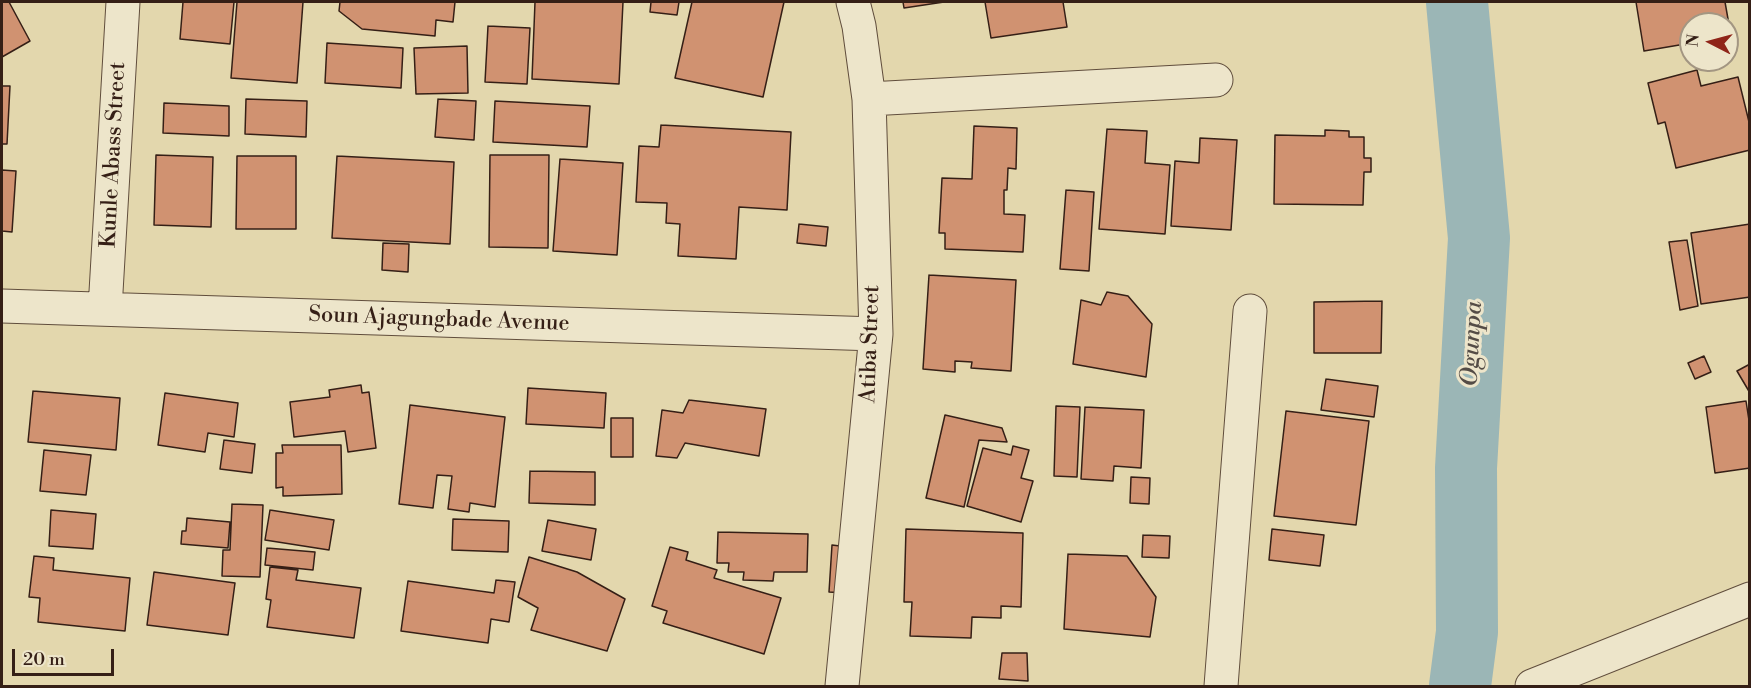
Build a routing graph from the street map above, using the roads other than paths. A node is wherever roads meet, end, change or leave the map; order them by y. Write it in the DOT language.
graph roads {
  1 [pos="123,2"];
  2 [pos="853,2"];
  3 [pos="1216,80"];
  4 [pos="869,99"];
  5 [pos="2,306"];
  6 [pos="105,309"];
  7 [pos="1250,311"];
  8 [pos="876,334"];
  9 [pos="1749,599"];
  10 [pos="842,687"];
  11 [pos="1221,687"];
  12 [pos="1532,687"];
  1 -- 6 [label="street, Kunle Abass Street"];
  2 -- 4 [label="street, Atiba Street"];
  3 -- 4 [label="street"];
  4 -- 8 [label="street, Atiba Street"];
  5 -- 6 [label="street, Soun Ajagungbade Avenue"];
  6 -- 8 [label="street, Soun Ajagungbade Avenue"];
  7 -- 11 [label="street"];
  8 -- 10 [label="street, Atiba Street"];
  9 -- 12 [label="street"];
}
